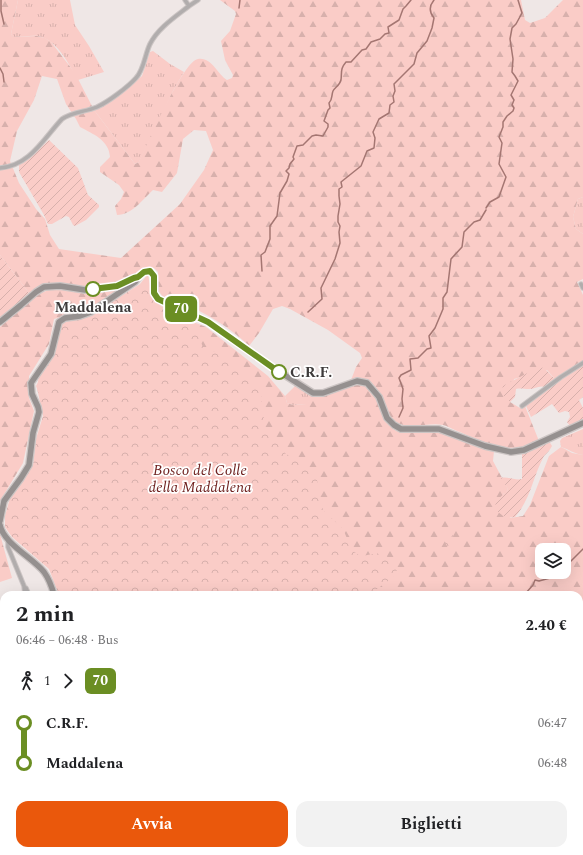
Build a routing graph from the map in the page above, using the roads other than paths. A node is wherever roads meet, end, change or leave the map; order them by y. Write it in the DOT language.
graph roads {
  1 [pos="185,0"];
  2 [pos="198,0"];
  3 [pos="189,6"];
  4 [pos="0,168"];
  5 [pos="138,277"];
  6 [pos="0,322"];
  7 [pos="583,363"];
  8 [pos="522,406"];
  9 [pos="583,423"];
  10 [pos="0,521"];
  11 [pos="0,525"];
  12 [pos="8,540"];
  13 [pos="24,586"];
  14 [pos="25,591"];
  15 [pos="27,591"];
  16 [pos="52,591"];
  1 -- 3 [label="street"];
  2 -- 3 [label="street"];
  3 -- 4 [label="street"];
  5 -- 6 [label="street"];
  5 -- 9 [label="street"];
  5 -- 10 [label="street"];
  7 -- 8 [label="street"];
  11 -- 12 [label="street"];
  12 -- 13 [label="street"];
  12 -- 16 [label="street"];
  13 -- 14 [label="street"];
  13 -- 15 [label="street"];
}
